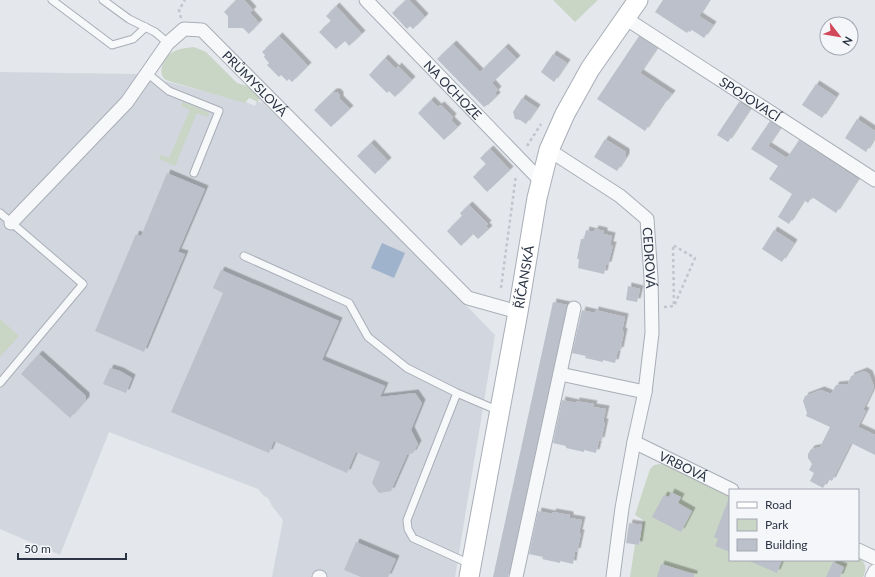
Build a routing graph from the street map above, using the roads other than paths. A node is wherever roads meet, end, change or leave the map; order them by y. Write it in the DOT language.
graph roads {
  1 [pos="52,0"];
  2 [pos="103,0"];
  3 [pos="366,0"];
  4 [pos="638,0"];
  5 [pos="625,18"];
  6 [pos="146,27"];
  7 [pos="168,43"];
  8 [pos="147,73"];
  9 [pos="549,150"];
  10 [pos="194,173"];
  11 [pos="540,180"];
  12 [pos="875,180"];
  13 [pos="0,212"];
  14 [pos="11,223"];
  15 [pos="244,256"];
  16 [pos="574,308"];
  17 [pos="518,312"];
  18 [pos="560,374"];
  19 [pos="0,383"];
  20 [pos="645,392"];
  21 [pos="457,393"];
  22 [pos="499,411"];
  23 [pos="634,442"];
  24 [pos="730,489"];
  25 [pos="859,550"];
  26 [pos="875,558"];
  27 [pos="470,571"];
  28 [pos="875,571"];
  29 [pos="516,577"];
  30 [pos="613,577"];
  31 [pos="872,577"];
  1 -- 6 [label="lane"];
  2 -- 6 [label="lane"];
  3 -- 11 [label="street, NA OCHOZE"];
  4 -- 5 [label="main road, ŘÍČANSKÁ"];
  5 -- 9 [label="main road, ŘÍČANSKÁ"];
  5 -- 12 [label="street, SPOJOVACÍ"];
  6 -- 7 [label="lane"];
  7 -- 8 [label="street"];
  7 -- 17 [label="street, PRŮMYSLOVÁ"];
  8 -- 10 [label="lane"];
  8 -- 14 [label="street"];
  9 -- 11 [label="main road, ŘÍČANSKÁ"];
  9 -- 20 [label="street, CEDROVÁ"];
  11 -- 17 [label="main road, ŘÍČANSKÁ"];
  13 -- 14 [label="lane"];
  14 -- 19 [label="lane"];
  15 -- 21 [label="lane"];
  16 -- 18 [label="street"];
  17 -- 22 [label="main road, ŘÍČANSKÁ"];
  18 -- 20 [label="street"];
  18 -- 29 [label="street"];
  20 -- 23 [label="street, CEDROVÁ"];
  21 -- 22 [label="lane"];
  21 -- 27 [label="lane"];
  22 -- 27 [label="main road, ŘÍČANSKÁ"];
  23 -- 24 [label="street, VRBOVÁ"];
  23 -- 30 [label="street, CEDROVÁ"];
  25 -- 26 [label="street"];
  28 -- 31 [label="street"];
}
